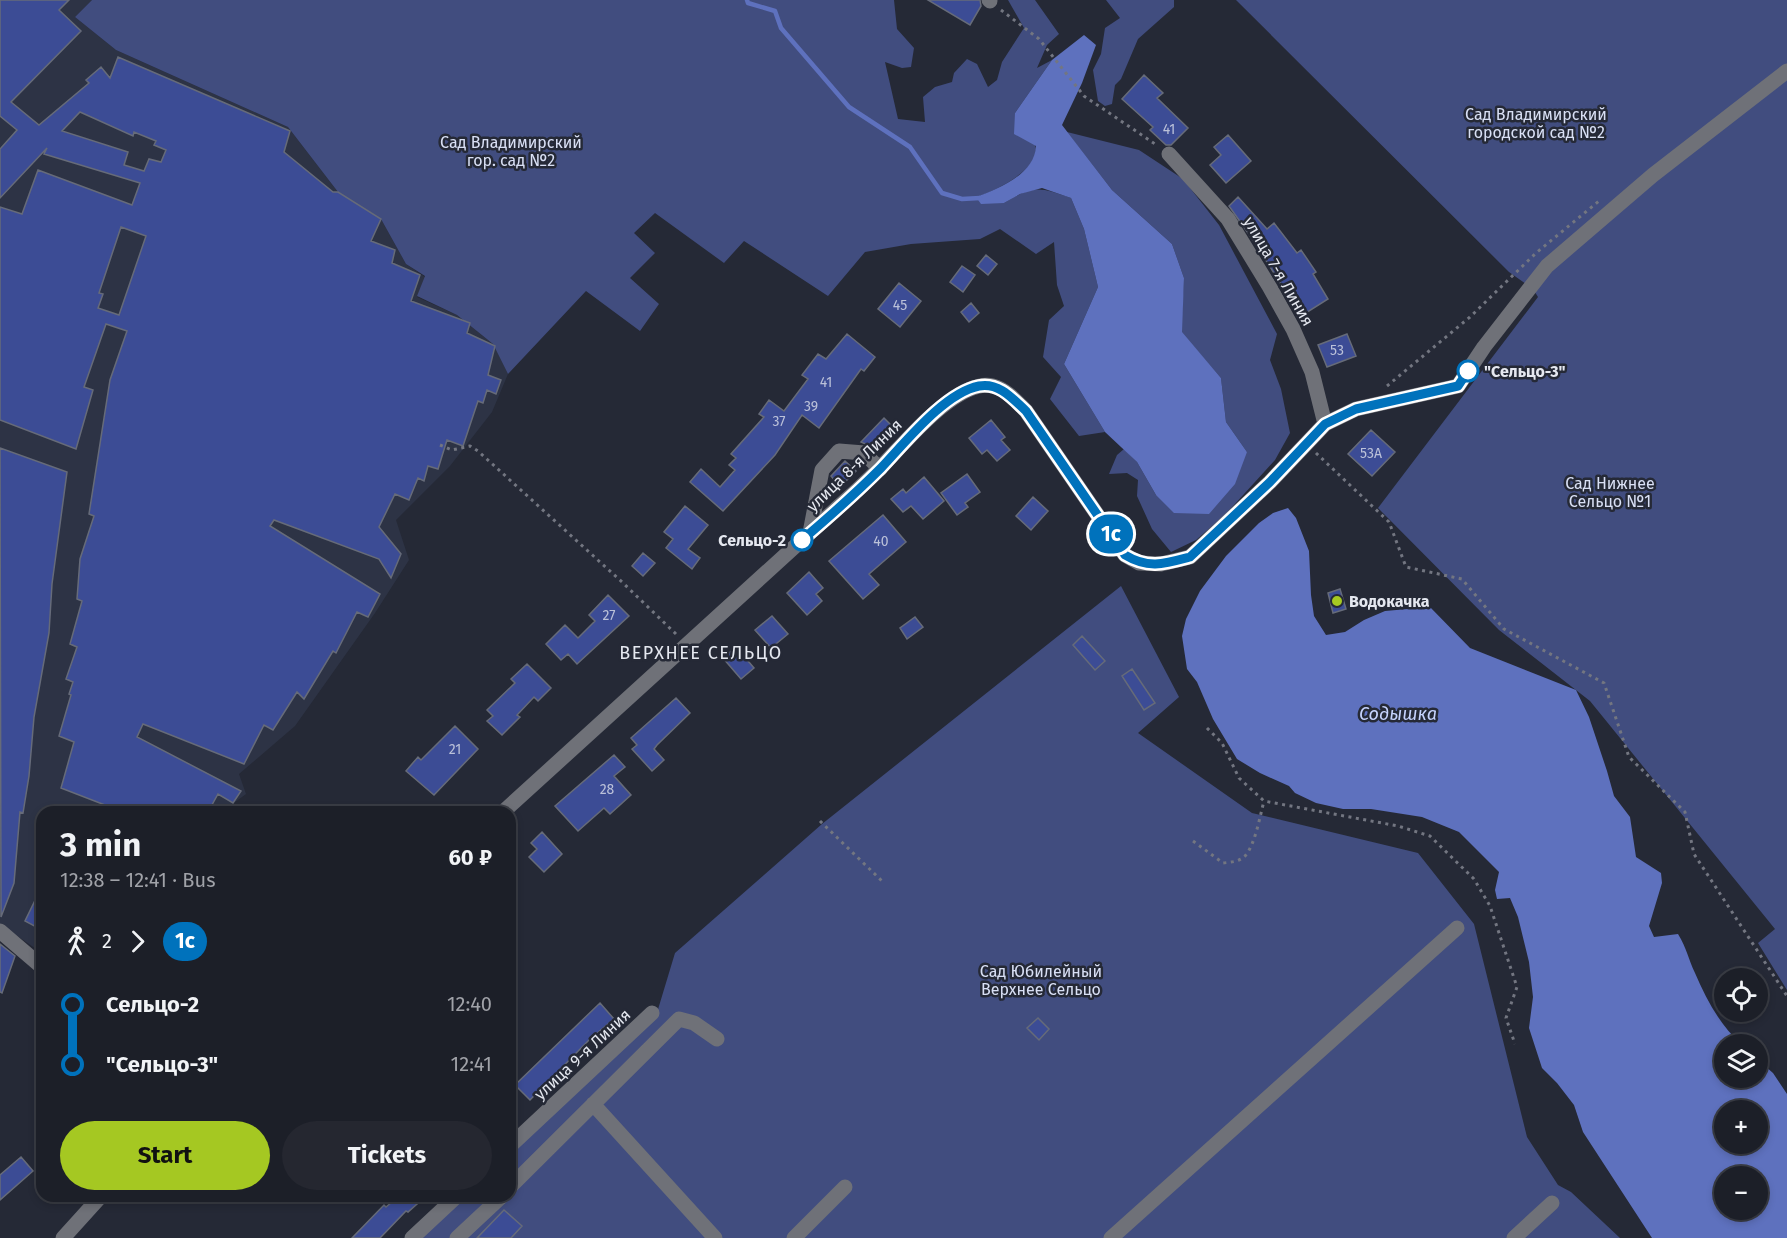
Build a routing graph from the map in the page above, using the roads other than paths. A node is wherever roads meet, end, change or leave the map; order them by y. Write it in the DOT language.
graph roads {
  1 [pos="1787,71"];
  2 [pos="1169,154"];
  3 [pos="1325,424"];
  4 [pos="880,469"];
  5 [pos="810,533"];
  6 [pos="510,806"];
  7 [pos="1458,928"];
  8 [pos="0,930"];
  9 [pos="36,962"];
  10 [pos="652,1013"];
  11 [pos="717,1039"];
  12 [pos="593,1104"];
  13 [pos="516,1140"];
  14 [pos="516,1181"];
  15 [pos="844,1187"];
  16 [pos="96,1202"];
  17 [pos="451,1202"];
  18 [pos="496,1202"];
  19 [pos="1552,1203"];
  20 [pos="63,1238"];
  21 [pos="412,1238"];
  22 [pos="457,1238"];
  23 [pos="715,1238"];
  24 [pos="794,1238"];
  25 [pos="1111,1238"];
  26 [pos="1514,1238"];
  1 -- 3 [label="street"];
  2 -- 3 [label="street, улица 7-я Линия"];
  3 -- 4 [label="street, улица 8-я Линия"];
  4 -- 5 [label="street, улица 8-я Линия"];
  4 -- 5 [label="street"];
  5 -- 6 [label="street, улица 8-я Линия"];
  7 -- 25 [label="street"];
  8 -- 9 [label="street"];
  10 -- 13 [label="street, улица 9-я Линия"];
  11 -- 12 [label="street"];
  12 -- 14 [label="street"];
  12 -- 23 [label="street"];
  15 -- 24 [label="street"];
  16 -- 20 [label="street"];
  17 -- 21 [label="street"];
  18 -- 22 [label="street"];
  19 -- 26 [label="street"];
}
